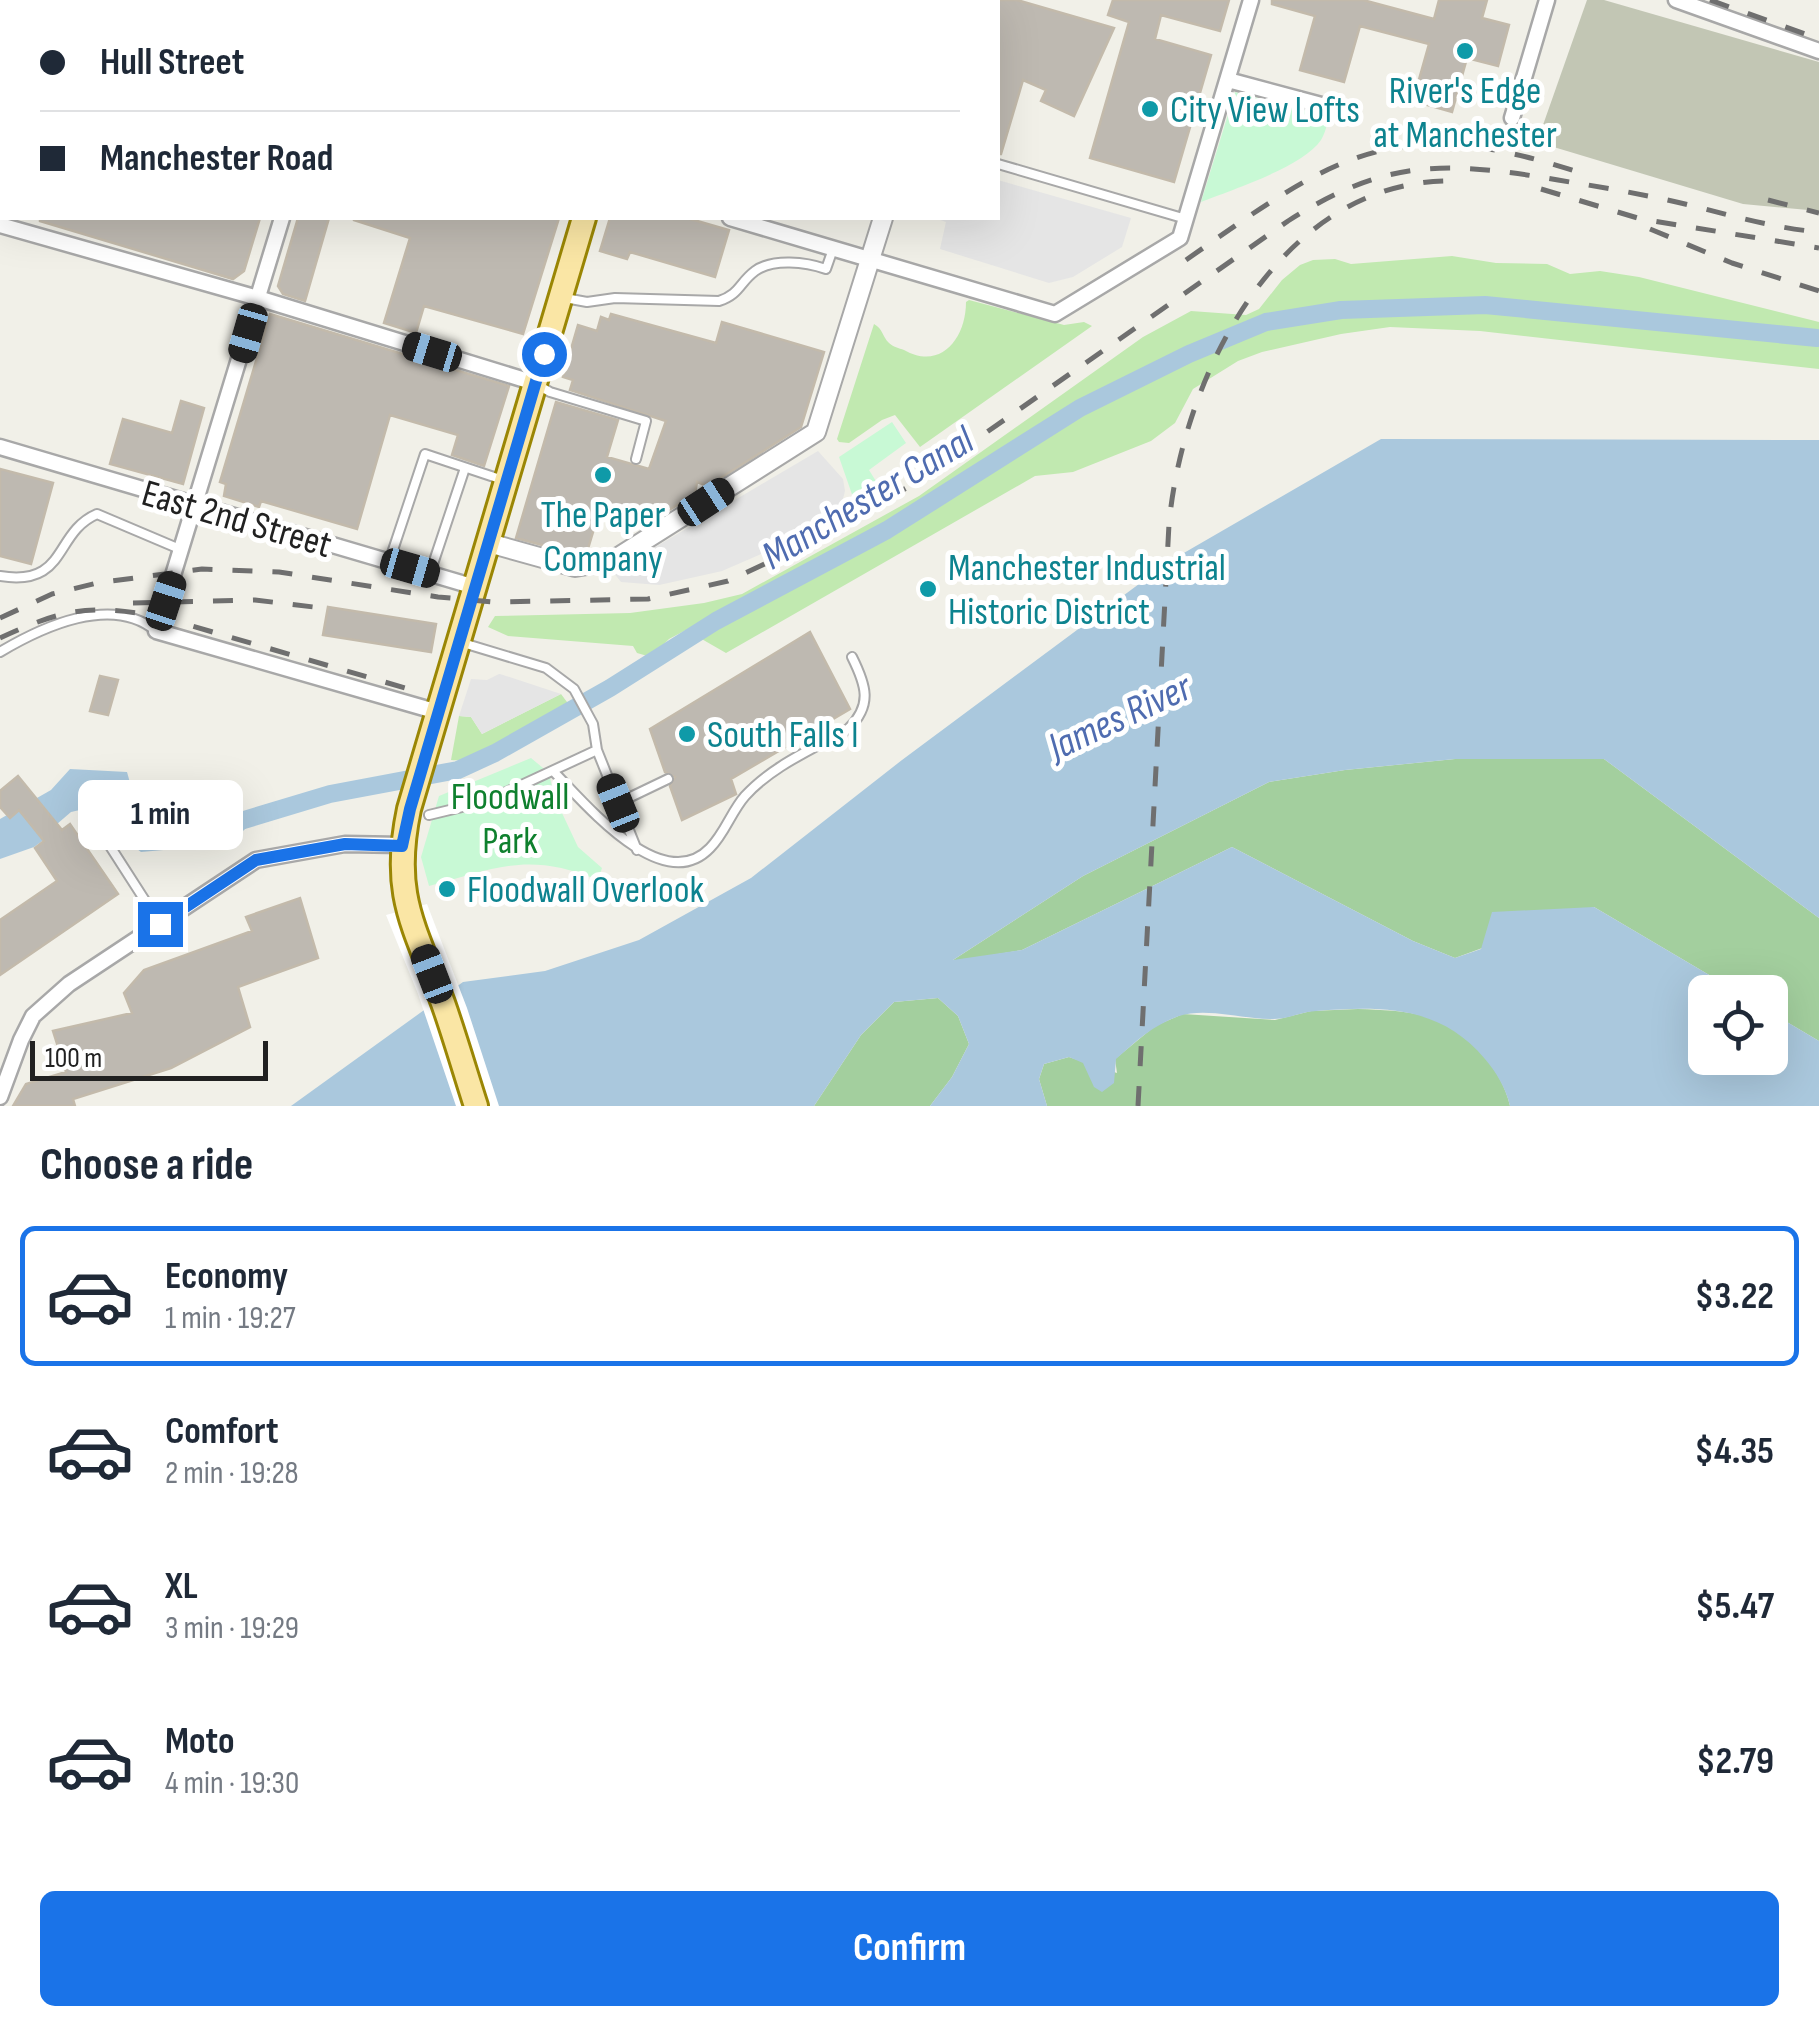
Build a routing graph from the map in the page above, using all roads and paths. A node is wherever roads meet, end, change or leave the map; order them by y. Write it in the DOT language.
graph roads {
  1 [pos="1252,0"];
  2 [pos="1546,0"];
  3 [pos="1676,0"];
  4 [pos="1819,51"];
  5 [pos="1228,80"];
  6 [pos="1340,110"];
  7 [pos="1512,118"];
  8 [pos="1000,165"];
  9 [pos="1186,219"];
  10 [pos="281,220"];
  11 [pos="583,220"];
  12 [pos="737,220"];
  13 [pos="883,220"];
  14 [pos="0,224"];
  15 [pos="832,248"];
  16 [pos="871,260"];
  17 [pos="561,297"];
  18 [pos="258,298"];
  19 [pos="536,384"];
  20 [pos="0,448"];
  21 [pos="636,459"];
  22 [pos="465,468"];
  23 [pos="507,481"];
  24 [pos="196,506"];
  25 [pos="489,543"];
  26 [pos="182,550"];
  27 [pos="389,562"];
  28 [pos="430,574"];
  29 [pos="0,576"];
  30 [pos="475,587"];
  31 [pos="156,631"];
  32 [pos="459,641"];
  33 [pos="0,652"];
  34 [pos="852,657"];
  35 [pos="438,712"];
  36 [pos="598,750"];
  37 [pos="553,771"];
  38 [pos="668,779"];
  39 [pos="618,803"];
  40 [pos="419,812"];
  41 [pos="99,828"];
  42 [pos="402,846"];
  43 [pos="637,850"];
  44 [pos="160,924"];
  45 [pos="0,1097"];
  46 [pos="476,1106"];
  1 -- 5 [label="street"];
  2 -- 7 [label="street"];
  3 -- 4 [label="street"];
  5 -- 6 [label="street"];
  5 -- 9 [label="street"];
  8 -- 9 [label="lane"];
  9 -- 16 [label="street"];
  10 -- 18 [label="street"];
  11 -- 17 [label="main road"];
  12 -- 15 [label="street"];
  13 -- 16 [label="street"];
  14 -- 18 [label="street"];
  15 -- 16 [label="street"];
  15 -- 17 [label="lane"];
  16 -- 25 [label="street"];
  17 -- 19 [label="main road"];
  18 -- 19 [label="street"];
  18 -- 24 [label="street"];
  19 -- 21 [label="lane"];
  19 -- 23 [label="main road"];
  20 -- 24 [label="street, East 2nd Street"];
  22 -- 23 [label="lane"];
  22 -- 27 [label="lane"];
  22 -- 28 [label="lane"];
  23 -- 25 [label="main road"];
  24 -- 26 [label="street"];
  24 -- 27 [label="street, East 2nd Street"];
  25 -- 30 [label="main road"];
  26 -- 29 [label="lane"];
  26 -- 31 [label="street"];
  27 -- 28 [label="street, East 2nd Street"];
  28 -- 30 [label="street, East 2nd Street"];
  30 -- 32 [label="main road"];
  31 -- 33 [label="lane"];
  31 -- 35 [label="street"];
  32 -- 35 [label="main road"];
  32 -- 36 [label="lane"];
  34 -- 43 [label="lane"];
  35 -- 40 [label="main road"];
  36 -- 37 [label="lane"];
  36 -- 39 [label="lane"];
  37 -- 40 [label="lane"];
  37 -- 43 [label="lane"];
  38 -- 39 [label="lane"];
  39 -- 43 [label="lane"];
  40 -- 42 [label="main road"];
  41 -- 44 [label="lane"];
  42 -- 44 [label="street"];
  42 -- 46 [label="main road"];
  44 -- 45 [label="street"];
}
